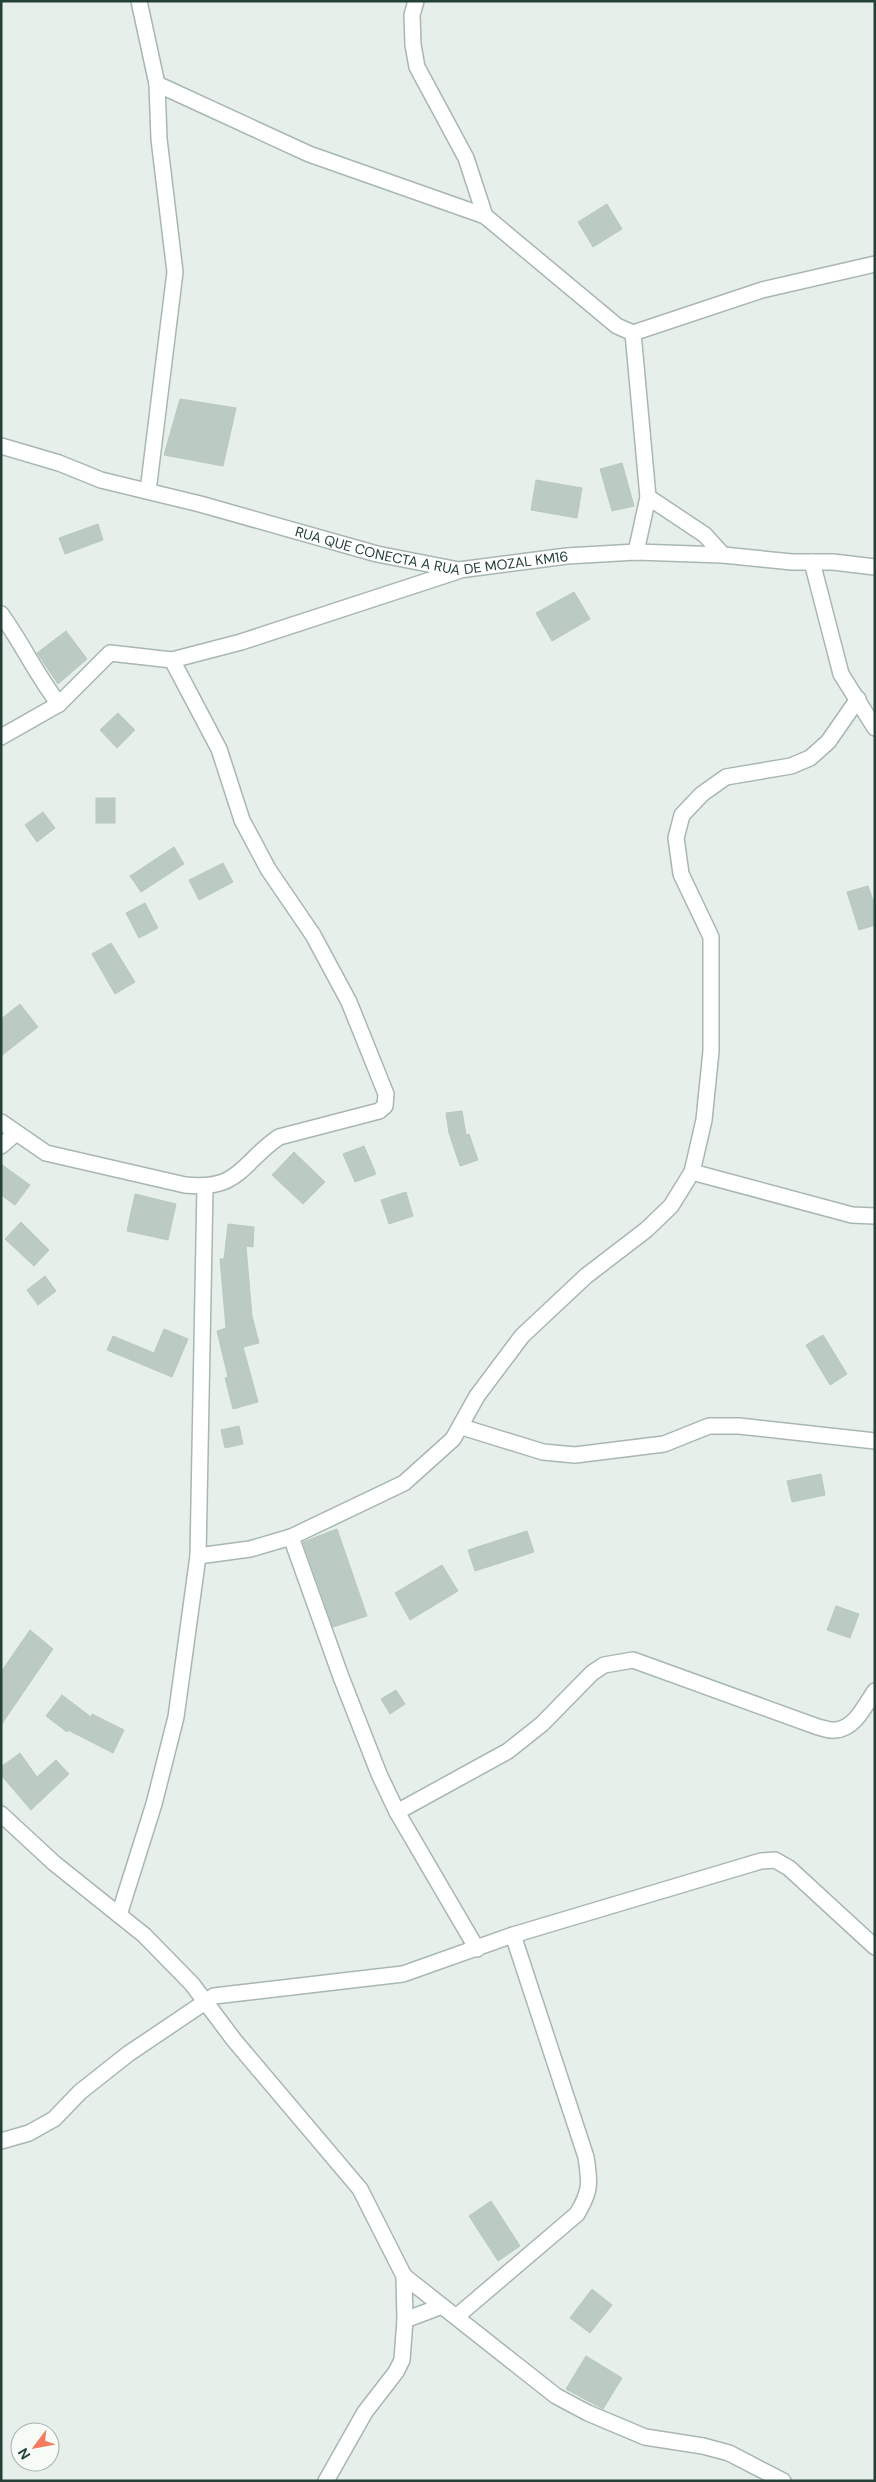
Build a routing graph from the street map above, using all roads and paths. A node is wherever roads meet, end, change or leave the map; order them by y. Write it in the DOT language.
graph roads {
  1 [pos="139,1"];
  2 [pos="416,1"];
  3 [pos="157,84"];
  4 [pos="485,216"];
  5 [pos="875,264"];
  6 [pos="633,333"];
  7 [pos="1,446"];
  8 [pos="148,491"];
  9 [pos="648,497"];
  10 [pos="636,552"];
  11 [pos="723,555"];
  12 [pos="812,562"];
  13 [pos="875,568"];
  14 [pos="459,570"];
  15 [pos="1,614"];
  16 [pos="172,660"];
  17 [pos="858,699"];
  18 [pos="59,704"];
  19 [pos="875,728"];
  20 [pos="1,737"];
  21 [pos="1,1122"];
  22 [pos="15,1134"];
  23 [pos="1,1146"];
  24 [pos="692,1172"];
  25 [pos="205,1187"];
  26 [pos="875,1216"];
  27 [pos="462,1428"];
  28 [pos="875,1441"];
  29 [pos="291,1537"];
  30 [pos="198,1556"];
  31 [pos="875,1691"];
  32 [pos="397,1812"];
  33 [pos="1,1814"];
  34 [pos="119,1915"];
  35 [pos="513,1935"];
  36 [pos="875,1947"];
  37 [pos="477,1949"];
  38 [pos="205,2001"];
  39 [pos="1,2141"];
  40 [pos="404,2276"];
  41 [pos="442,2306"];
  42 [pos="456,2317"];
  43 [pos="405,2320"];
  44 [pos="326,2481"];
  45 [pos="783,2481"];
  1 -- 3 [label="street"];
  2 -- 4 [label="street"];
  3 -- 4 [label="street"];
  3 -- 8 [label="street"];
  4 -- 6 [label="street"];
  5 -- 6 [label="street"];
  6 -- 9 [label="street"];
  7 -- 8 [label="street, RUA QUE CONECTA A RUA DE MOZAL KM16"];
  8 -- 14 [label="street, RUA QUE CONECTA A RUA DE MOZAL KM16"];
  9 -- 10 [label="street"];
  9 -- 11 [label="street"];
  10 -- 11 [label="street, RUA QUE CONECTA A RUA DE MOZAL KM16"];
  10 -- 14 [label="street, RUA QUE CONECTA A RUA DE MOZAL KM16"];
  11 -- 12 [label="street, RUA QUE CONECTA A RUA DE MOZAL KM16"];
  12 -- 13 [label="street, RUA QUE CONECTA A RUA DE MOZAL KM16"];
  12 -- 17 [label="street"];
  14 -- 16 [label="street"];
  15 -- 18 [label="street"];
  16 -- 18 [label="street"];
  16 -- 25 [label="street"];
  17 -- 19 [label="street"];
  17 -- 24 [label="street"];
  18 -- 20 [label="street"];
  21 -- 22 [label="street"];
  22 -- 23 [label="street"];
  22 -- 25 [label="street"];
  24 -- 26 [label="street"];
  24 -- 27 [label="street"];
  25 -- 30 [label="street"];
  27 -- 28 [label="street"];
  27 -- 29 [label="street"];
  29 -- 30 [label="street"];
  29 -- 32 [label="street"];
  30 -- 34 [label="street"];
  31 -- 32 [label="street"];
  32 -- 37 [label="street"];
  33 -- 34 [label="street"];
  34 -- 38 [label="street"];
  35 -- 36 [label="street"];
  35 -- 37 [label="street"];
  35 -- 42 [label="street"];
  37 -- 38 [label="street"];
  38 -- 39 [label="street"];
  38 -- 40 [label="street"];
  40 -- 41 [label="street"];
  40 -- 43 [label="street"];
  41 -- 42 [label="street"];
  41 -- 43 [label="street"];
  42 -- 45 [label="street"];
  43 -- 44 [label="street"];
}
